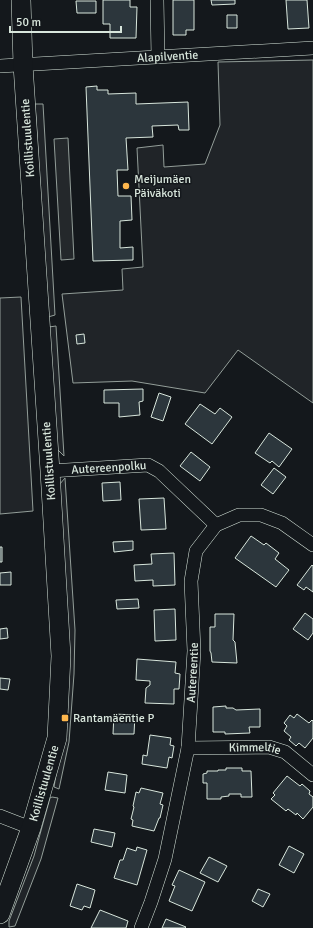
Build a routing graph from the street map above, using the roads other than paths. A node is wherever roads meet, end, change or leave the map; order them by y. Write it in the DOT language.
graph roads {
  1 [pos="21,0"];
  2 [pos="157,0"];
  3 [pos="313,48"];
  4 [pos="158,57"];
  5 [pos="23,65"];
  6 [pos="0,66"];
  7 [pos="50,471"];
  8 [pos="216,525"];
  9 [pos="313,545"];
  10 [pos="188,748"];
  11 [pos="313,775"];
  12 [pos="0,816"];
  13 [pos="31,828"];
  14 [pos="0,914"];
  15 [pos="141,928"];
  1 -- 5 [label="street, Koillistuulentie"];
  2 -- 4 [label="street"];
  3 -- 4 [label="street, Alapilventie"];
  4 -- 5 [label="street, Alapilventie"];
  5 -- 6 [label="street, Alapilventie"];
  5 -- 7 [label="street, Koillistuulentie"];
  7 -- 8 [label="street, Autereenpolku"];
  7 -- 13 [label="street, Koillistuulentie"];
  8 -- 9 [label="street, Autereentie"];
  8 -- 10 [label="street, Autereentie"];
  10 -- 11 [label="street, Kimmeltie"];
  10 -- 15 [label="street, Autereentie"];
  12 -- 13 [label="street"];
  13 -- 14 [label="street, Koillistuulentie"];
}
